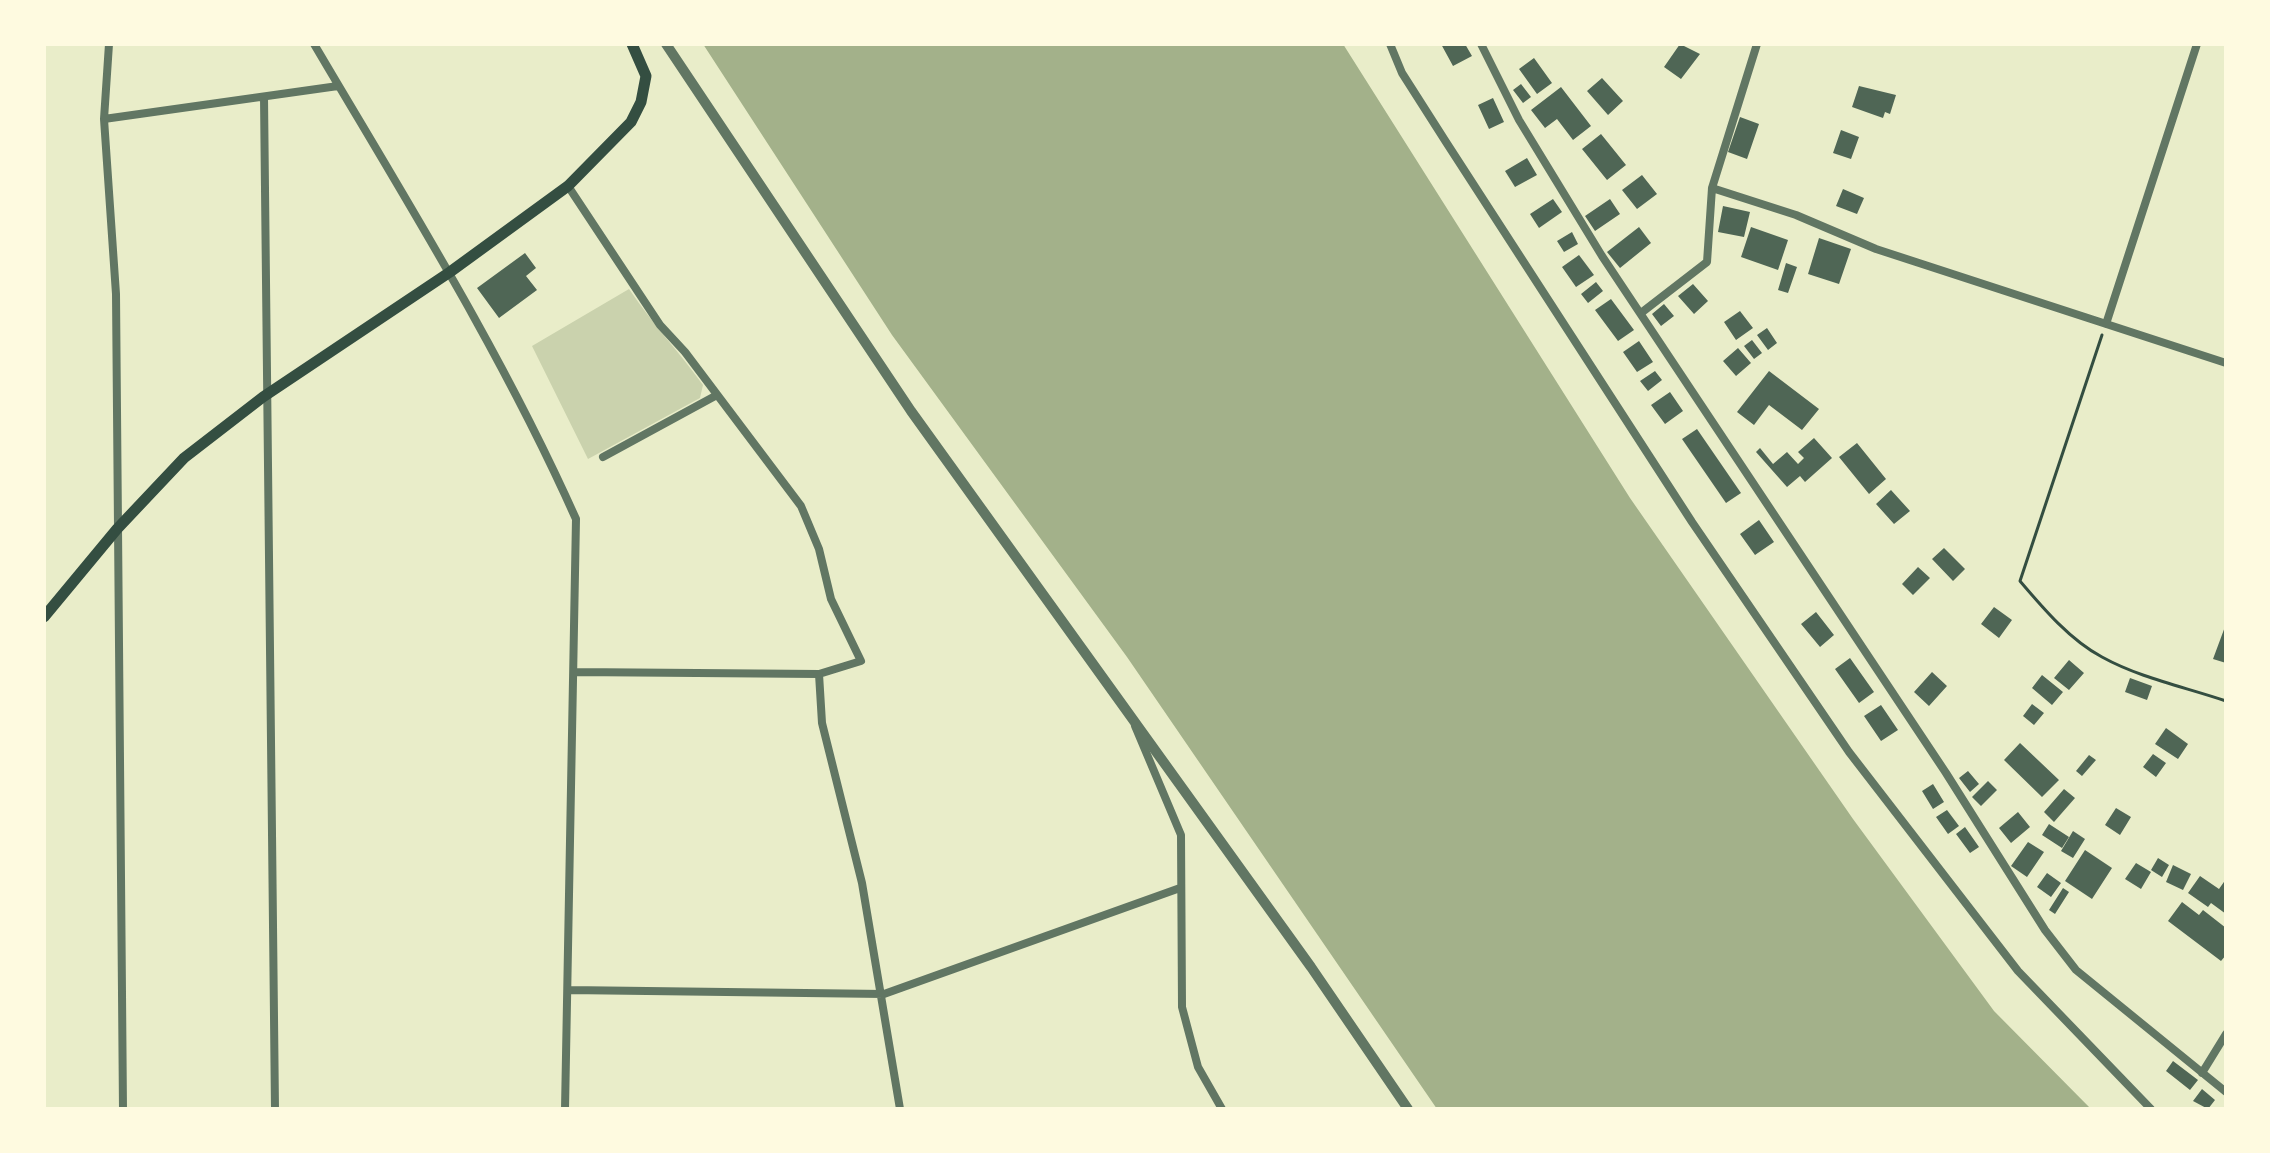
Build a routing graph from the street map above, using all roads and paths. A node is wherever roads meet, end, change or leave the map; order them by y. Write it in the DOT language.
graph roads {
  1 [pos="109,44"];
  2 [pos="314,44"];
  3 [pos="632,44"];
  4 [pos="666,44"];
  5 [pos="1390,44"];
  6 [pos="1481,44"];
  7 [pos="1757,44"];
  8 [pos="2197,44"];
  9 [pos="338,86"];
  10 [pos="264,97"];
  11 [pos="104,119"];
  12 [pos="568,186"];
  13 [pos="1712,188"];
  14 [pos="450,272"];
  15 [pos="1641,313"];
  16 [pos="2106,324"];
  17 [pos="2226,363"];
  18 [pos="267,395"];
  19 [pos="717,395"];
  20 [pos="603,457"];
  21 [pos="117,529"];
  22 [pos="44,617"];
  23 [pos="574,672"];
  24 [pos="819,674"];
  25 [pos="2226,701"];
  26 [pos="1134,726"];
  27 [pos="1180,888"];
  28 [pos="568,990"];
  29 [pos="884,994"];
  30 [pos="2226,1034"];
  31 [pos="2202,1073"];
  32 [pos="2226,1092"];
  33 [pos="123,1109"];
  34 [pos="275,1109"];
  35 [pos="565,1109"];
  36 [pos="900,1109"];
  37 [pos="1222,1109"];
  38 [pos="1408,1109"];
  39 [pos="2151,1109"];
  1 -- 11 [label="street"];
  2 -- 9 [label="street"];
  3 -- 12 [label="main road"];
  4 -- 26 [label="street"];
  5 -- 39 [label="street"];
  6 -- 15 [label="street"];
  7 -- 13 [label="street"];
  8 -- 16 [label="street"];
  9 -- 10 [label="street"];
  9 -- 14 [label="street"];
  10 -- 11 [label="street"];
  10 -- 18 [label="street"];
  11 -- 21 [label="street"];
  12 -- 14 [label="main road"];
  12 -- 19 [label="street"];
  13 -- 15 [label="street"];
  13 -- 16 [label="street"];
  14 -- 18 [label="main road"];
  14 -- 23 [label="street"];
  15 -- 31 [label="street"];
  16 -- 17 [label="street"];
  16 -- 25 [label="path"];
  18 -- 21 [label="main road"];
  18 -- 34 [label="street"];
  19 -- 20 [label="street"];
  19 -- 24 [label="street"];
  21 -- 22 [label="main road"];
  21 -- 33 [label="street"];
  23 -- 24 [label="street"];
  23 -- 28 [label="street"];
  24 -- 29 [label="street"];
  26 -- 27 [label="street"];
  26 -- 38 [label="street"];
  27 -- 29 [label="street"];
  27 -- 37 [label="street"];
  28 -- 29 [label="street"];
  28 -- 35 [label="street"];
  29 -- 36 [label="street"];
  30 -- 31 [label="street"];
  31 -- 32 [label="street"];
}
